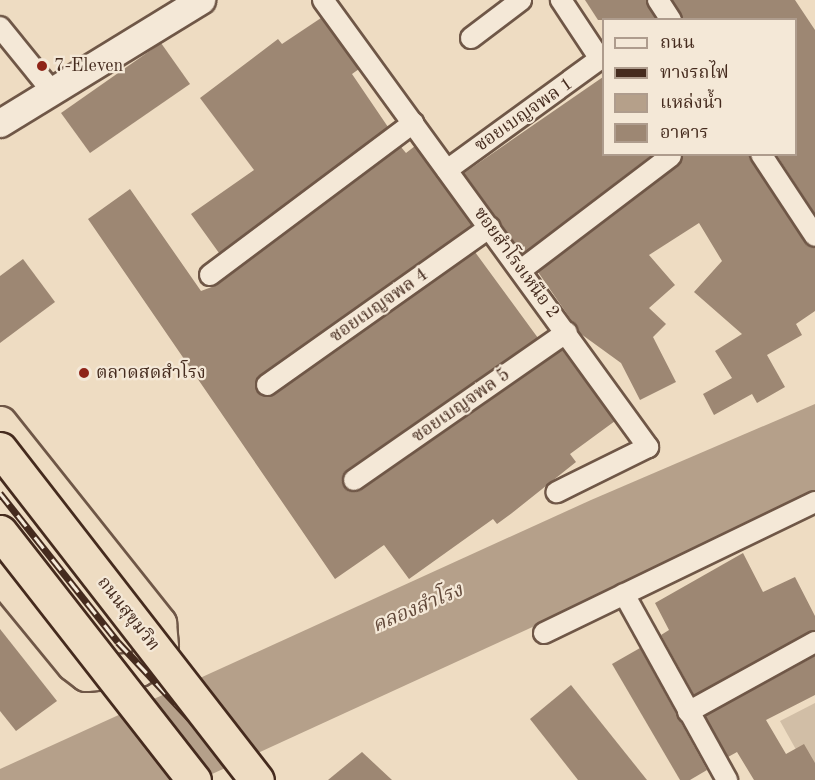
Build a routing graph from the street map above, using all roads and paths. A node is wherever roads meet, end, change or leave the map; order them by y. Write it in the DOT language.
graph roads {
  1 [pos="322,0"];
  2 [pos="521,0"];
  3 [pos="561,0"];
  4 [pos="658,0"];
  5 [pos="194,2"];
  6 [pos="670,18"];
  7 [pos="0,27"];
  8 [pos="471,38"];
  9 [pos="51,90"];
  10 [pos="0,123"];
  11 [pos="413,123"];
  12 [pos="671,156"];
  13 [pos="762,156"];
  14 [pos="447,170"];
  15 [pos="490,227"];
  16 [pos="815,236"];
  17 [pos="521,270"];
  18 [pos="210,275"];
  19 [pos="567,332"];
  20 [pos="267,385"];
  21 [pos="0,423"];
  22 [pos="0,448"];
  23 [pos="354,480"];
  24 [pos="557,492"];
  25 [pos="815,502"];
  26 [pos="0,532"];
  27 [pos="0,575"];
  28 [pos="624,594"];
  29 [pos="544,633"];
  30 [pos="815,642"];
  31 [pos="688,712"];
  32 [pos="195,780"];
  33 [pos="257,780"];
  34 [pos="727,780"];
  1 -- 11 [label="street, ซอยสำโรงเหนือ 2"];
  2 -- 8 [label="street"];
  3 -- 14 [label="street, ซอยเบญจพล 1"];
  4 -- 6 [label="street"];
  5 -- 9 [label="main road"];
  7 -- 9 [label="street"];
  9 -- 10 [label="main road"];
  11 -- 14 [label="street, ซอยสำโรงเหนือ 2"];
  11 -- 18 [label="street"];
  12 -- 17 [label="street"];
  13 -- 16 [label="street"];
  14 -- 15 [label="street, ซอยสำโรงเหนือ 2"];
  15 -- 17 [label="street, ซอยสำโรงเหนือ 2"];
  15 -- 20 [label="street, ซอยเบญจพล 4"];
  17 -- 19 [label="street, ซอยสำโรงเหนือ 2"];
  19 -- 23 [label="street, ซอยเบญจพล 5"];
  19 -- 24 [label="street, ซอยสำโรงเหนือ 2"];
  21 -- 27 [label="highway"];
  22 -- 33 [label="highway, ถนนสุขุมวิท, bridge"];
  25 -- 28 [label="street"];
  26 -- 32 [label="highway, bridge"];
  28 -- 29 [label="street"];
  28 -- 31 [label="street"];
  30 -- 31 [label="street"];
  31 -- 34 [label="street"];
}
